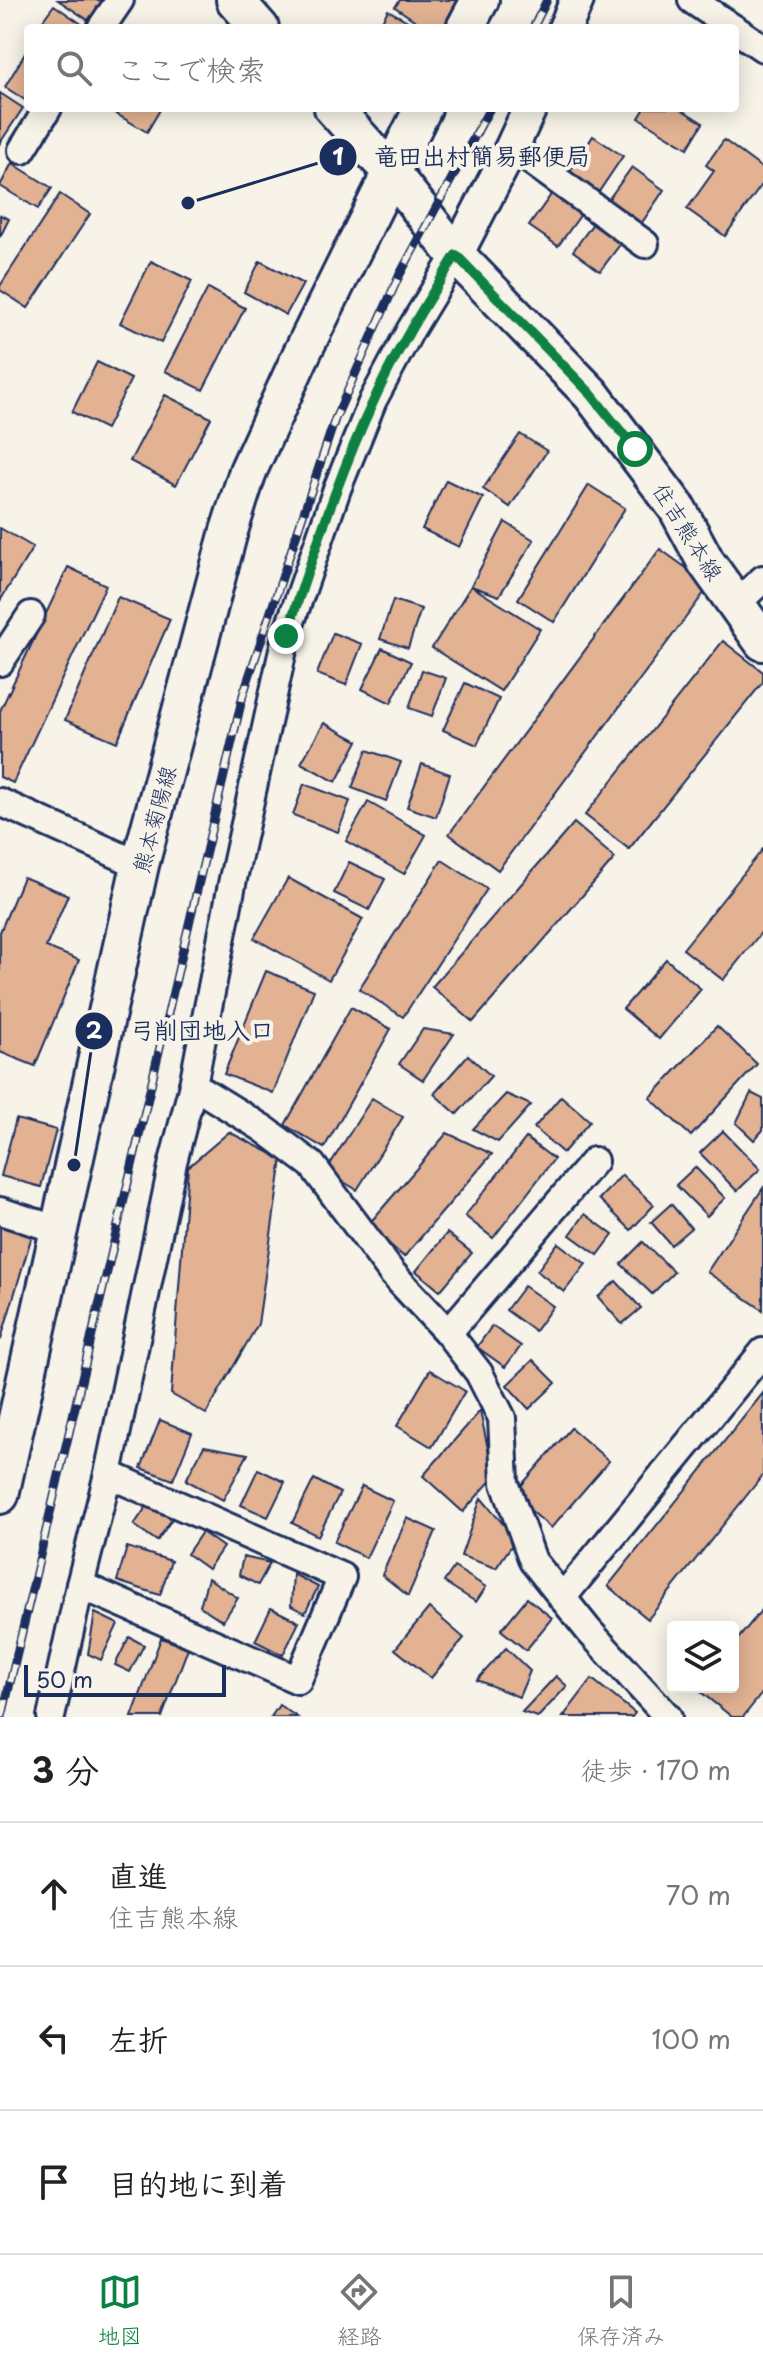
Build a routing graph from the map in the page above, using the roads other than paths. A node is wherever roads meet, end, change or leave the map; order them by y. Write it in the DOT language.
graph roads {
  1 [pos="120,0"];
  2 [pos="235,0"];
  3 [pos="480,0"];
  4 [pos="577,0"];
  5 [pos="692,0"];
  6 [pos="104,24"];
  7 [pos="256,24"];
  8 [pos="467,24"];
  9 [pos="567,24"];
  10 [pos="727,24"];
  11 [pos="739,32"];
  12 [pos="763,48"];
  13 [pos="46,112"];
  14 [pos="337,112"];
  15 [pos="421,112"];
  16 [pos="528,112"];
  17 [pos="512,147"];
  18 [pos="22,150"];
  19 [pos="390,171"];
  20 [pos="645,244"];
  21 [pos="456,255"];
  22 [pos="763,579"];
  23 [pos="736,604"];
  24 [pos="31,615"];
  25 [pos="763,642"];
  26 [pos="0,662"];
  27 [pos="0,802"];
  28 [pos="140,865"];
  29 [pos="193,1085"];
  30 [pos="594,1161"];
  31 [pos="0,1211"];
  32 [pos="59,1230"];
  33 [pos="448,1333"];
  34 [pos="763,1352"];
  35 [pos="11,1387"];
  36 [pos="108,1474"];
  37 [pos="0,1495"];
  38 [pos="80,1585"];
  39 [pos="562,1598"];
  40 [pos="51,1717"];
  41 [pos="668,1717"];
  1 -- 6 [label="street"];
  2 -- 7 [label="main road"];
  3 -- 8 [label="main road"];
  4 -- 9 [label="street"];
  5 -- 10 [label="street"];
  11 -- 12 [label="street"];
  13 -- 18 [label="street"];
  14 -- 19 [label="main road, 住吉熊本線"];
  15 -- 19 [label="main road, 熊本菊陽線"];
  16 -- 17 [label="street"];
  17 -- 20 [label="street"];
  17 -- 21 [label="street"];
  19 -- 21 [label="main road, 住吉熊本線"];
  19 -- 28 [label="main road, 熊本菊陽線"];
  21 -- 23 [label="main road, 住吉熊本線"];
  21 -- 29 [label="street"];
  22 -- 23 [label="street"];
  23 -- 25 [label="main road, 住吉熊本線"];
  24 -- 26 [label="street"];
  27 -- 28 [label="street"];
  28 -- 32 [label="main road, 熊本菊陽線"];
  29 -- 33 [label="street"];
  29 -- 36 [label="street"];
  30 -- 33 [label="street"];
  31 -- 32 [label="street"];
  32 -- 35 [label="main road, 熊本菊陽線"];
  33 -- 39 [label="street"];
  34 -- 39 [label="street"];
  35 -- 37 [label="main road, 熊本菊陽線"];
  36 -- 38 [label="street"];
  36 -- 38 [label="street"];
  38 -- 40 [label="street"];
  39 -- 41 [label="street"];
}
